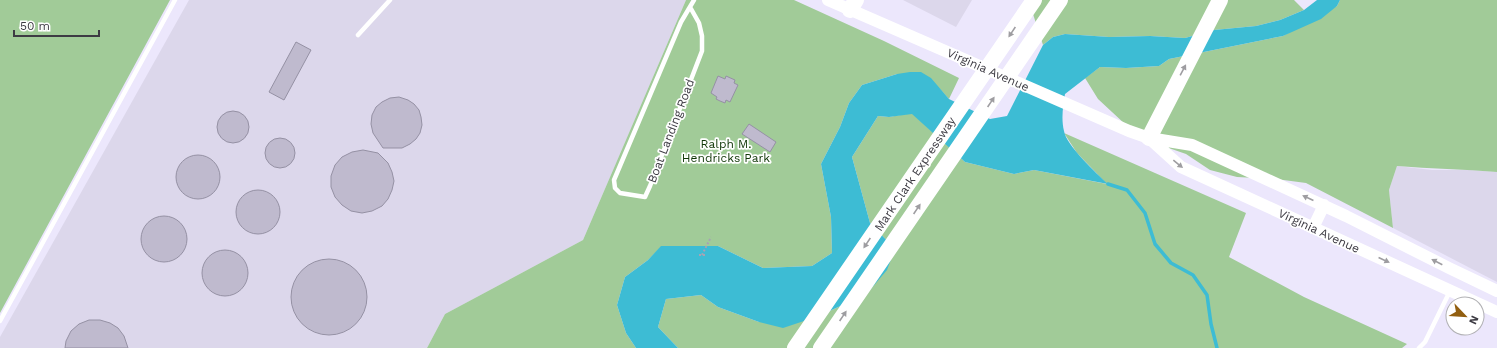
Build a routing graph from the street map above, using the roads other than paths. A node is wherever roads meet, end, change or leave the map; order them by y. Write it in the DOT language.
graph roads {
  1 [pos="174,0"];
  2 [pos="390,0"];
  3 [pos="694,0"];
  4 [pos="828,0"];
  5 [pos="1034,0"];
  6 [pos="1060,0"];
  7 [pos="1220,0"];
  8 [pos="853,5"];
  9 [pos="690,7"];
  10 [pos="358,35"];
  11 [pos="1149,138"];
  12 [pos="1324,205"];
  13 [pos="1313,228"];
  14 [pos="1459,273"];
  15 [pos="1450,291"];
  16 [pos="1497,291"];
  17 [pos="1497,312"];
  18 [pos="0,321"];
  19 [pos="795,348"];
  20 [pos="821,348"];
  21 [pos="1419,348"];
  1 -- 18 [label="lane"];
  2 -- 10 [label="lane"];
  3 -- 9 [label="lane, Boat Landing Road"];
  4 -- 8 [label="main road, Virginia Avenue"];
  5 -- 19 [label="highway, Mark Clark Expressway, one-way"];
  20 -- 6 [label="highway, Mark Clark Expressway, one-way"];
  11 -- 7 [label="highway, one-way"];
  8 -- 11 [label="main road, Virginia Avenue"];
  9 -- 9 [label="lane, Boat Landing Road"];
  12 -- 11 [label="main road, Virginia Avenue, one-way"];
  11 -- 13 [label="main road, Virginia Avenue, one-way"];
  12 -- 13 [label="main road"];
  14 -- 12 [label="main road, Virginia Avenue, one-way"];
  13 -- 15 [label="main road, Virginia Avenue, one-way"];
  14 -- 15 [label="main road"];
  14 -- 16 [label="main road, Virginia Avenue"];
  15 -- 17 [label="main road, Virginia Avenue"];
  15 -- 21 [label="lane"];
}
